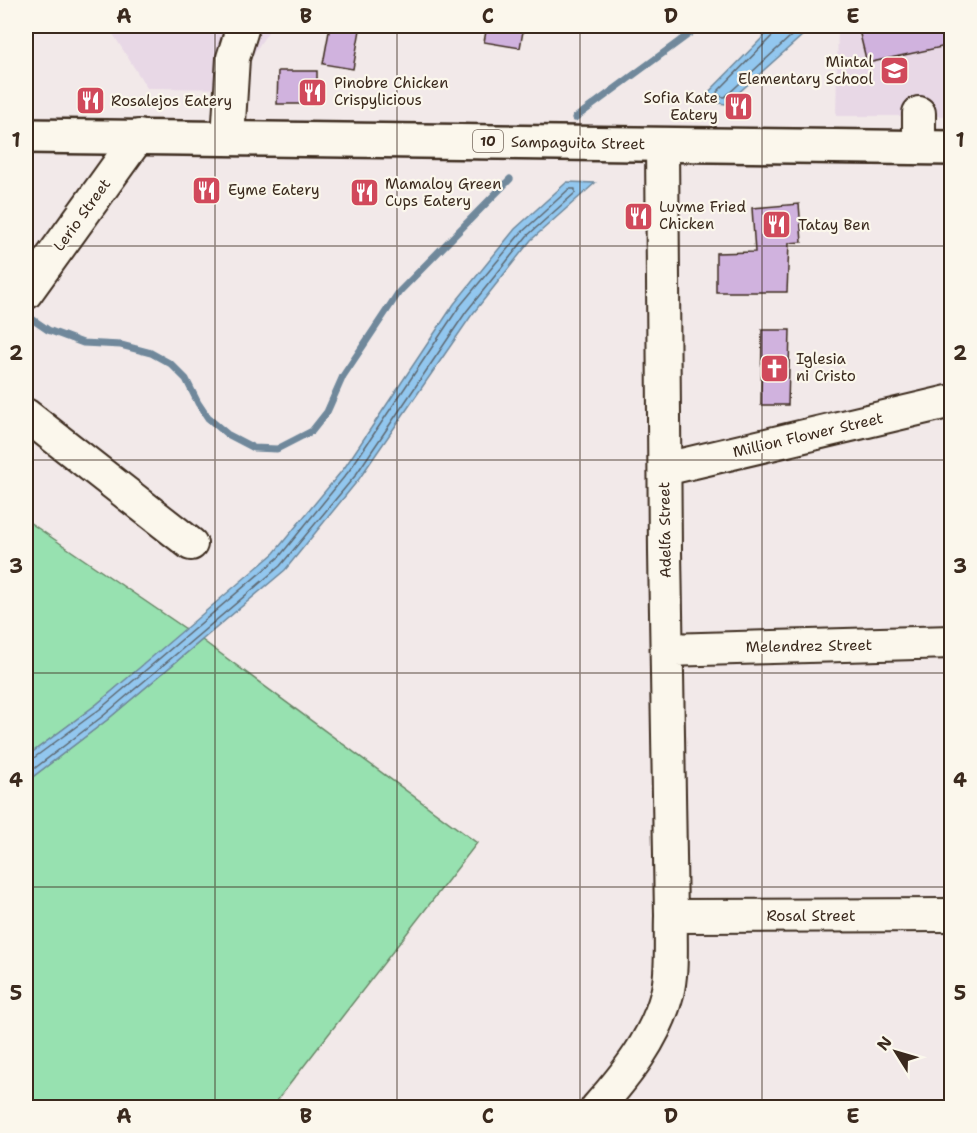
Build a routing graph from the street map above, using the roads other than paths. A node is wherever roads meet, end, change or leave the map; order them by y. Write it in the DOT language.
graph roads {
  1 [pos="243,26"];
  2 [pos="919,113"];
  3 [pos="26,136"];
  4 [pos="139,136"];
  5 [pos="228,138"];
  6 [pos="662,144"];
  7 [pos="919,147"];
  8 [pos="951,148"];
  9 [pos="26,293"];
  10 [pos="951,401"];
  11 [pos="26,415"];
  12 [pos="664,469"];
  13 [pos="191,544"];
  14 [pos="951,642"];
  15 [pos="667,650"];
  16 [pos="951,915"];
  17 [pos="671,916"];
  18 [pos="597,1107"];
  1 -- 5 [label="street"];
  2 -- 7 [label="street"];
  3 -- 4 [label="highway, Sampaguita Street / 10"];
  4 -- 5 [label="highway, Sampaguita Street / 10"];
  4 -- 9 [label="street, Lerio Street"];
  5 -- 6 [label="highway, Sampaguita Street / 10"];
  6 -- 7 [label="highway, Sampaguita Street / 10"];
  6 -- 12 [label="street, Adelfa Street"];
  7 -- 8 [label="highway, Sampaguita Street / 10"];
  10 -- 12 [label="street, Million Flower Street"];
  11 -- 13 [label="street"];
  12 -- 15 [label="street, Adelfa Street"];
  14 -- 15 [label="street, Melendrez Street"];
  15 -- 17 [label="street, Adelfa Street"];
  16 -- 17 [label="street, Rosal Street"];
  17 -- 18 [label="street, Adelfa Street"];
}
